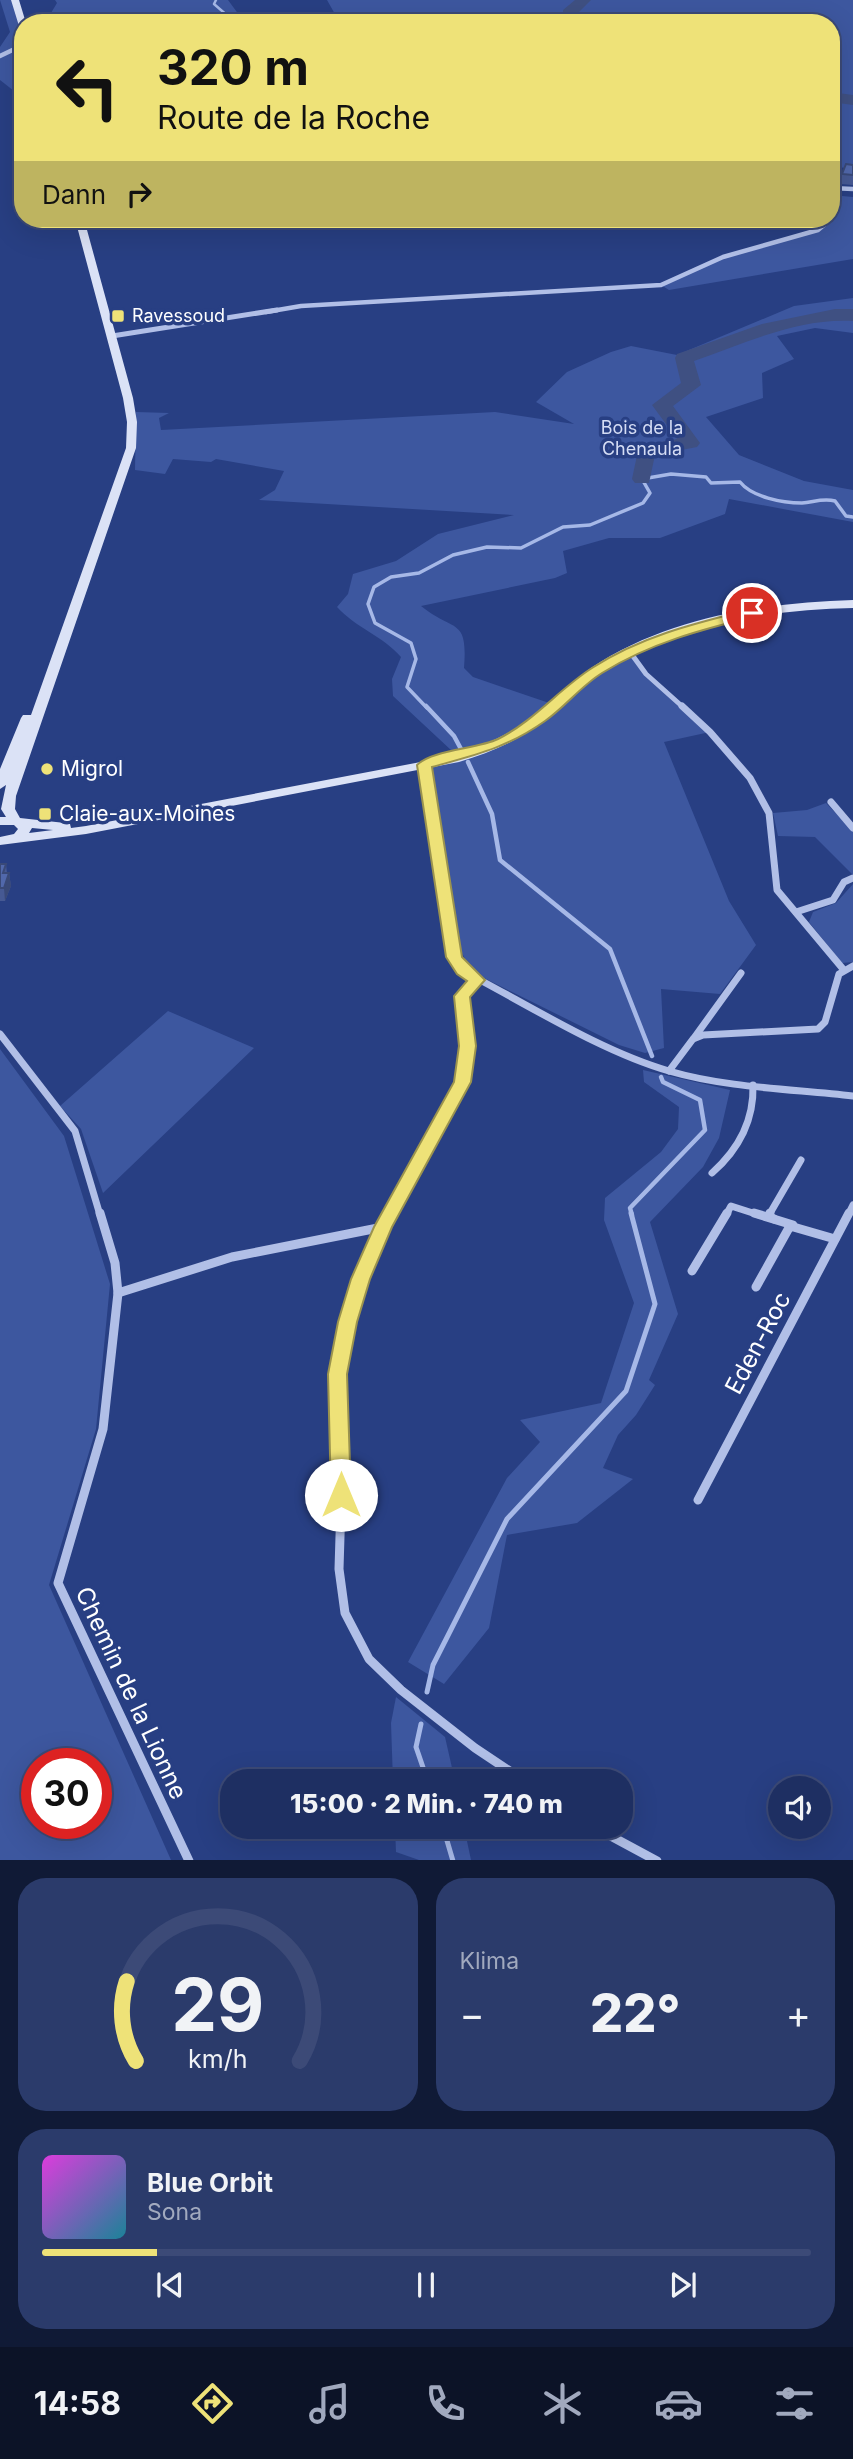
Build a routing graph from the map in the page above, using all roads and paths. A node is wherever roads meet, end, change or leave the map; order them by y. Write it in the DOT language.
graph roads {
  1 [pos="82,228"];
  2 [pos="820,228"];
  3 [pos="112,336"];
  4 [pos="853,604"];
  5 [pos="631,652"];
  6 [pos="55,656"];
  7 [pos="424,765"];
  8 [pos="0,785"];
  9 [pos="831,802"];
  10 [pos="0,821"];
  11 [pos="18,822"];
  12 [pos="118,823"];
  13 [pos="853,828"];
  14 [pos="10,839"];
  15 [pos="0,849"];
  16 [pos="853,878"];
  17 [pos="796,912"];
  18 [pos="853,966"];
  19 [pos="843,969"];
  20 [pos="741,973"];
  21 [pos="477,980"];
  22 [pos="0,1034"];
  23 [pos="693,1039"];
  24 [pos="669,1071"];
  25 [pos="753,1085"];
  26 [pos="853,1096"];
  27 [pos="801,1160"];
  28 [pos="712,1173"];
  29 [pos="853,1205"];
  30 [pos="774,1219"];
  31 [pos="793,1225"];
  32 [pos="383,1227"];
  33 [pos="835,1239"];
  34 [pos="692,1271"];
  35 [pos="756,1287"];
  36 [pos="118,1293"];
  37 [pos="698,1500"];
  38 [pos="506,1769"];
  39 [pos="617,1839"];
  40 [pos="189,1860"];
  41 [pos="657,1860"];
  1 -- 3 [label="main road"];
  2 -- 3 [label="street"];
  3 -- 6 [label="main road"];
  4 -- 5 [label="main road"];
  5 -- 7 [label="main road"];
  5 -- 17 [label="street"];
  6 -- 8 [label="main road"];
  6 -- 11 [label="main road"];
  7 -- 12 [label="main road"];
  7 -- 21 [label="street"];
  9 -- 13 [label="street"];
  10 -- 11 [label="main road"];
  11 -- 12 [label="main road"];
  11 -- 14 [label="main road"];
  12 -- 14 [label="main road"];
  14 -- 15 [label="main road"];
  16 -- 17 [label="street"];
  17 -- 19 [label="street"];
  18 -- 19 [label="street"];
  19 -- 23 [label="street"];
  20 -- 23 [label="street"];
  21 -- 24 [label="street"];
  21 -- 32 [label="street"];
  22 -- 36 [label="street, Chemin de la Lionne"];
  23 -- 24 [label="street"];
  24 -- 25 [label="street"];
  25 -- 26 [label="street"];
  25 -- 28 [label="street"];
  27 -- 30 [label="street"];
  29 -- 33 [label="street, Eden-Roc"];
  30 -- 31 [label="street"];
  30 -- 34 [label="street"];
  31 -- 33 [label="street"];
  31 -- 35 [label="street"];
  32 -- 36 [label="street"];
  32 -- 38 [label="street"];
  33 -- 37 [label="street, Eden-Roc"];
  36 -- 40 [label="street, Chemin de la Lionne"];
  39 -- 41 [label="street"];
}
